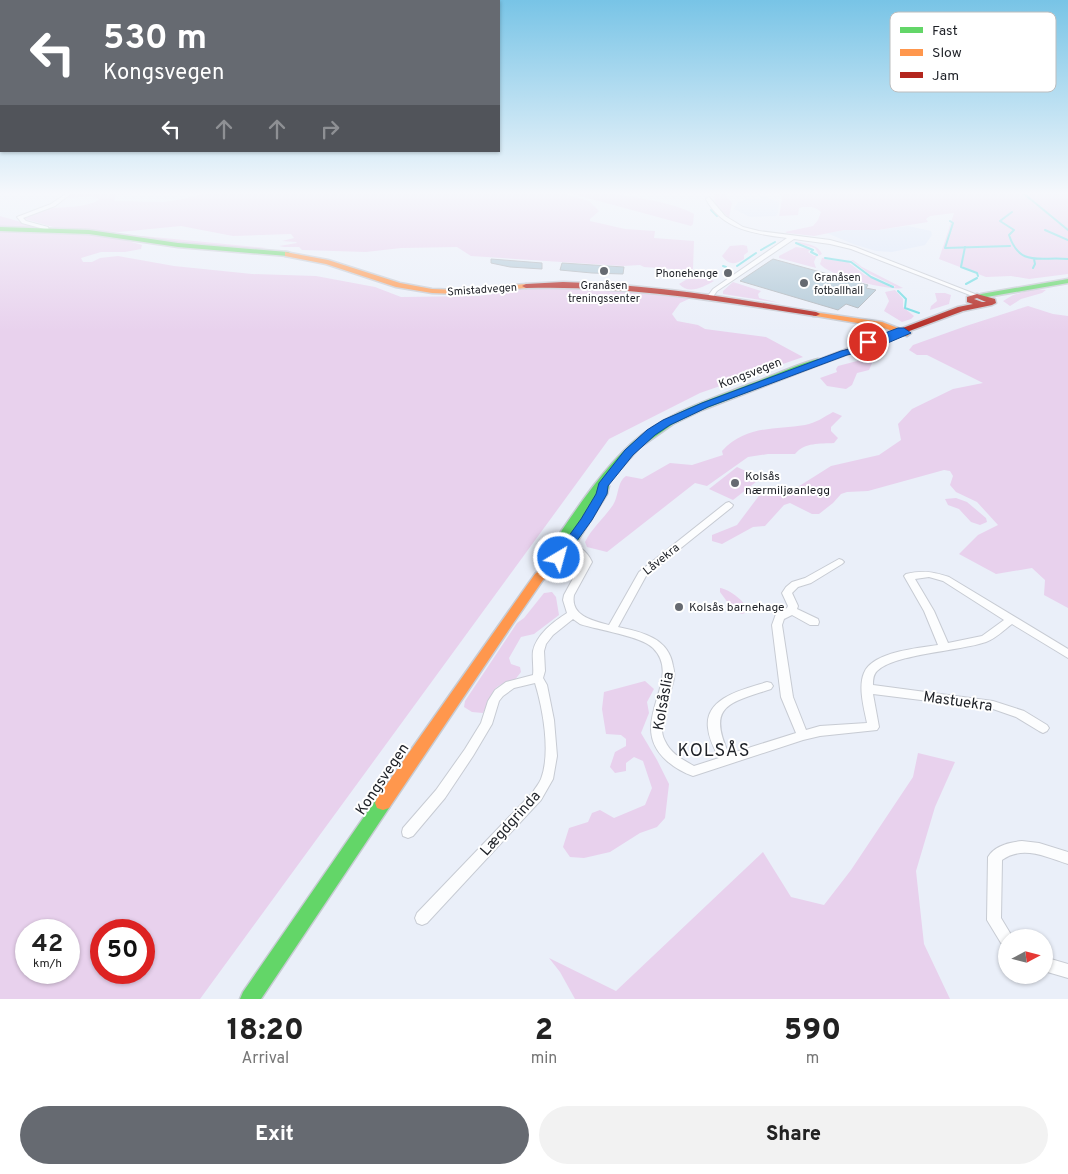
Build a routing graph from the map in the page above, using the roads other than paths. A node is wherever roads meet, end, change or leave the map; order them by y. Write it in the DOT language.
graph roads {
  1 [pos="143,240"];
  2 [pos="789,240"];
  3 [pos="807,240"];
  4 [pos="1068,281"];
  5 [pos="710,297"];
  6 [pos="978,299"];
  7 [pos="904,332"];
  8 [pos="729,505"];
  9 [pos="563,545"];
  10 [pos="840,562"];
  11 [pos="792,610"];
  12 [pos="574,614"];
  13 [pos="1012,619"];
  14 [pos="814,622"];
  15 [pos="612,628"];
  16 [pos="944,648"];
  17 [pos="1068,654"];
  18 [pos="538,678"];
  19 [pos="767,686"];
  20 [pos="868,689"];
  21 [pos="1043,728"];
  22 [pos="803,735"];
  23 [pos="726,761"];
  24 [pos="408,832"];
  25 [pos="1068,858"];
  26 [pos="422,918"];
  27 [pos="1000,929"];
  28 [pos="1053,967"];
  29 [pos="1068,971"];
  30 [pos="250,999"];
  1 -- 5 [label="main road, Smistadvegen"];
  2 -- 5 [label="street"];
  3 -- 6 [label="street"];
  4 -- 6 [label="main road, Kongsvegen"];
  5 -- 7 [label="main road, Smistadvegen"];
  6 -- 7 [label="main road, Kongsvegen"];
  7 -- 9 [label="main road, Kongsvegen"];
  8 -- 15 [label="street, Låvekra"];
  9 -- 12 [label="street"];
  9 -- 30 [label="main road, Kongsvegen"];
  10 -- 11 [label="street"];
  11 -- 14 [label="street"];
  11 -- 22 [label="street"];
  12 -- 15 [label="street, Kolsåslia"];
  12 -- 18 [label="street, Lægdgrinda"];
  13 -- 16 [label="street"];
  13 -- 16 [label="street"];
  13 -- 17 [label="street"];
  15 -- 23 [label="street, Kolsåslia"];
  16 -- 20 [label="street"];
  18 -- 24 [label="street"];
  18 -- 26 [label="street, Lægdgrinda"];
  19 -- 23 [label="street"];
  20 -- 21 [label="street, Mastuekra"];
  20 -- 22 [label="street, Kolsåslia"];
  22 -- 23 [label="street, Kolsåslia"];
  25 -- 27 [label="street"];
  28 -- 29 [label="street"];
}
